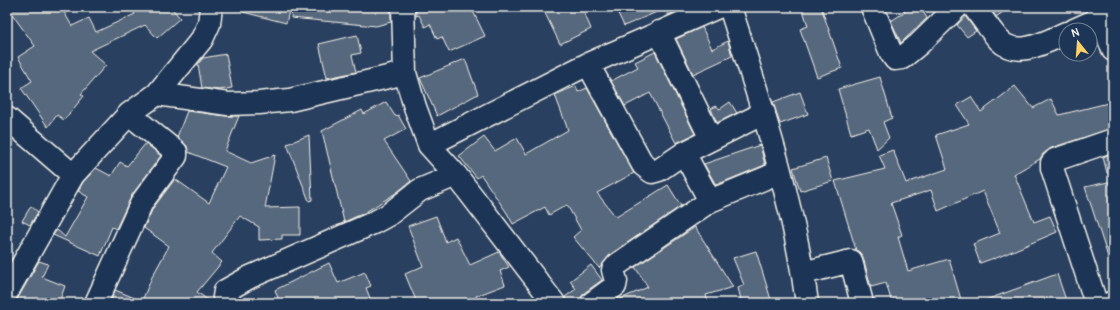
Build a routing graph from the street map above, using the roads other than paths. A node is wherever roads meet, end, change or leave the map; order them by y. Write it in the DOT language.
graph roads {
  1 [pos="211,7"];
  2 [pos="403,7"];
  3 [pos="718,7"];
  4 [pos="730,7"];
  5 [pos="872,7"];
  6 [pos="957,7"];
  7 [pos="974,7"];
  8 [pos="1099,13"];
  9 [pos="1086,22"];
  10 [pos="659,32"];
  11 [pos="1058,36"];
  12 [pos="1113,50"];
  13 [pos="588,64"];
  14 [pos="405,73"];
  15 [pos="157,94"];
  16 [pos="764,113"];
  17 [pos="129,114"];
  18 [pos="7,118"];
  19 [pos="711,139"];
  20 [pos="1113,140"];
  21 [pos="429,145"];
  22 [pos="684,153"];
  23 [pos="780,172"];
  24 [pos="73,175"];
  25 [pos="456,175"];
  26 [pos="710,201"];
  27 [pos="803,273"];
  28 [pos="7,292"];
  29 [pos="96,303"];
  30 [pos="230,303"];
  31 [pos="554,303"];
  32 [pos="592,303"];
  33 [pos="807,303"];
  34 [pos="862,303"];
  35 [pos="1096,303"];
  1 -- 15 [label="street"];
  2 -- 14 [label="street"];
  3 -- 10 [label="street"];
  4 -- 16 [label="street"];
  5 -- 6 [label="street"];
  7 -- 11 [label="street"];
  8 -- 9 [label="street"];
  8 -- 12 [label="street"];
  10 -- 13 [label="street"];
  10 -- 19 [label="street"];
  13 -- 21 [label="street"];
  13 -- 22 [label="street"];
  14 -- 15 [label="street"];
  14 -- 21 [label="street"];
  15 -- 17 [label="street"];
  16 -- 19 [label="street"];
  16 -- 23 [label="street"];
  17 -- 24 [label="street"];
  17 -- 29 [label="street"];
  18 -- 24 [label="street"];
  19 -- 22 [label="street"];
  20 -- 35 [label="street"];
  21 -- 25 [label="street"];
  22 -- 26 [label="street"];
  23 -- 26 [label="street"];
  23 -- 27 [label="street"];
  24 -- 28 [label="street"];
  25 -- 30 [label="street"];
  25 -- 31 [label="street"];
  26 -- 32 [label="street"];
  27 -- 33 [label="street"];
  27 -- 34 [label="street"];
}
